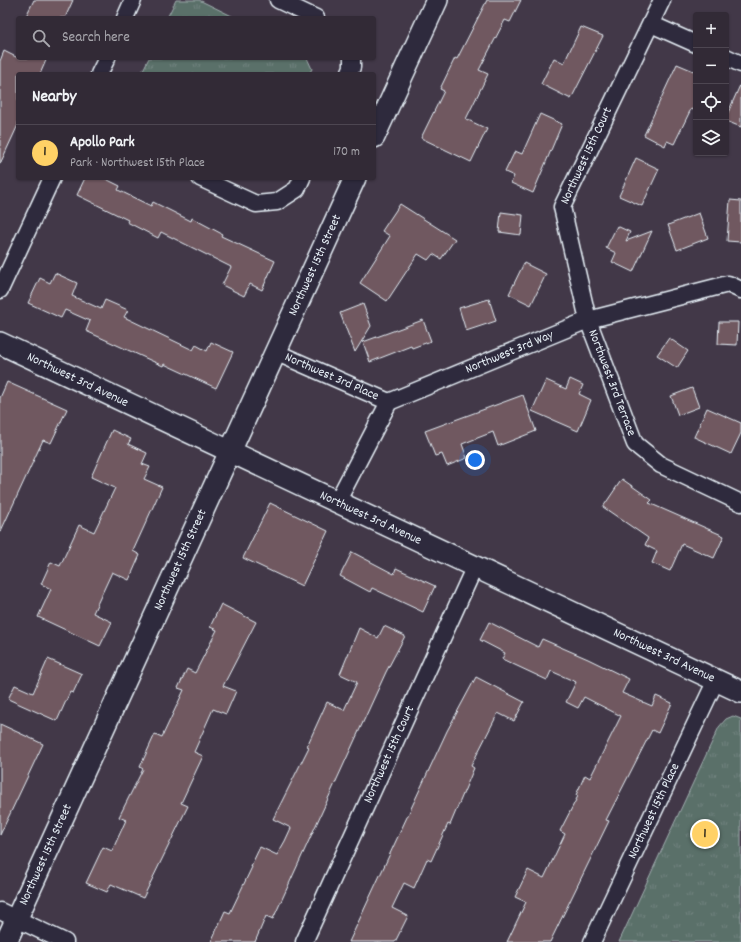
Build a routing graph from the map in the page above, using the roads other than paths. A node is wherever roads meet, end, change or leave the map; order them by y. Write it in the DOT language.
graph roads {
  1 [pos="133,0"];
  2 [pos="278,0"];
  3 [pos="437,0"];
  4 [pos="662,0"];
  5 [pos="126,16"];
  6 [pos="312,16"];
  7 [pos="651,24"];
  8 [pos="693,43"];
  9 [pos="729,58"];
  10 [pos="106,60"];
  11 [pos="352,60"];
  12 [pos="741,64"];
  13 [pos="100,72"];
  14 [pos="350,72"];
  15 [pos="376,133"];
  16 [pos="51,180"];
  17 [pos="204,180"];
  18 [pos="301,180"];
  19 [pos="354,180"];
  20 [pos="0,290"];
  21 [pos="741,290"];
  22 [pos="588,320"];
  23 [pos="0,343"];
  24 [pos="275,352"];
  25 [pos="388,402"];
  26 [pos="228,453"];
  27 [pos="337,502"];
  28 [pos="741,503"];
  29 [pos="475,566"];
  30 [pos="716,680"];
  31 [pos="741,692"];
  32 [pos="8,915"];
  33 [pos="6,942"];
  34 [pos="65,942"];
  35 [pos="304,942"];
  36 [pos="592,942"];
  1 -- 5 [label="street"];
  2 -- 6 [label="street"];
  3 -- 15 [label="street"];
  4 -- 7 [label="street, Northwest 15th Court"];
  7 -- 8 [label="street"];
  7 -- 22 [label="street, Northwest 15th Court"];
  9 -- 12 [label="street"];
  10 -- 13 [label="street"];
  11 -- 14 [label="street"];
  16 -- 20 [label="street"];
  17 -- 18 [label="street"];
  19 -- 24 [label="street, Northwest 15th Street"];
  21 -- 22 [label="street, Northwest 3rd Way"];
  22 -- 25 [label="street, Northwest 3rd Way"];
  22 -- 28 [label="street, Northwest 3rd Terrace"];
  23 -- 26 [label="street, Northwest 3rd Avenue"];
  24 -- 25 [label="street, Northwest 3rd Place"];
  24 -- 26 [label="street, Northwest 15th Street"];
  25 -- 27 [label="street"];
  26 -- 27 [label="street, Northwest 3rd Avenue"];
  26 -- 32 [label="street, Northwest 15th Street"];
  27 -- 29 [label="street, Northwest 3rd Avenue"];
  29 -- 30 [label="street, Northwest 3rd Avenue"];
  29 -- 35 [label="street, Northwest 15th Court"];
  30 -- 31 [label="street, Northwest 3rd Avenue"];
  30 -- 36 [label="street, Northwest 15th Place"];
  32 -- 33 [label="street, Northwest 15th Street"];
  32 -- 34 [label="street"];
}
